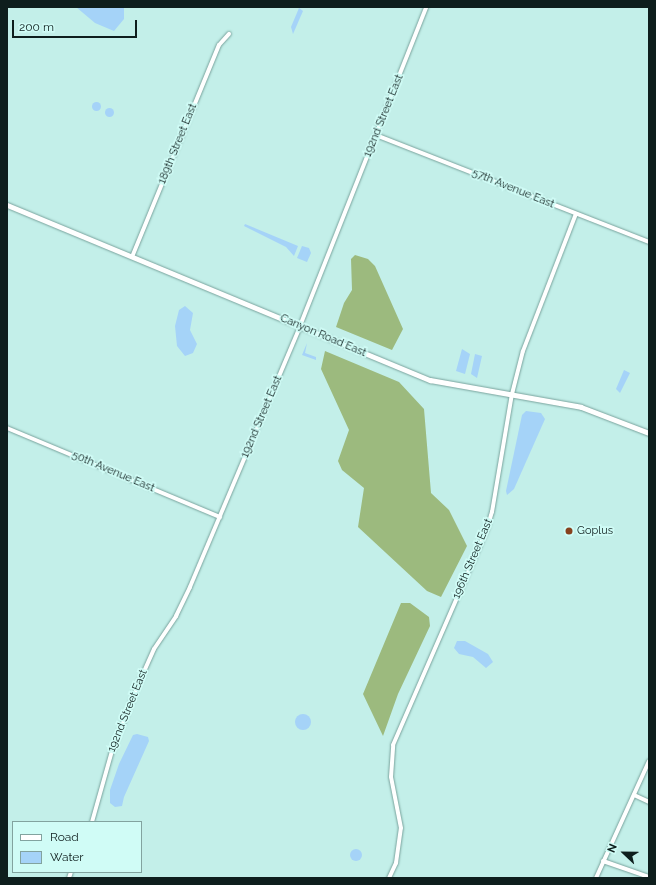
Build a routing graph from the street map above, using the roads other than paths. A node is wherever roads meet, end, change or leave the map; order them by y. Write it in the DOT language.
graph roads {
  1 [pos="426,7"];
  2 [pos="229,34"];
  3 [pos="376,135"];
  4 [pos="7,205"];
  5 [pos="576,214"];
  6 [pos="649,242"];
  7 [pos="132,257"];
  8 [pos="300,326"];
  9 [pos="512,394"];
  10 [pos="7,428"];
  11 [pos="649,434"];
  12 [pos="220,517"];
  13 [pos="649,761"];
  14 [pos="634,795"];
  15 [pos="649,802"];
  16 [pos="92,821"];
  17 [pos="604,861"];
  18 [pos="649,877"];
  19 [pos="389,878"];
  20 [pos="596,878"];
  1 -- 3 [label="street, 192nd Street East"];
  2 -- 7 [label="street, 189th Street East"];
  3 -- 5 [label="street, 57th Avenue East"];
  3 -- 8 [label="street, 192nd Street East"];
  4 -- 7 [label="main road, Canyon Road East"];
  5 -- 6 [label="street, 57th Avenue East"];
  5 -- 9 [label="street, 196th Street East"];
  7 -- 8 [label="main road, Canyon Road East"];
  8 -- 9 [label="main road, Canyon Road East"];
  8 -- 12 [label="street, 192nd Street East"];
  9 -- 11 [label="main road, Canyon Road East"];
  9 -- 19 [label="street, 196th Street East"];
  10 -- 12 [label="street, 50th Avenue East"];
  12 -- 16 [label="street, 192nd Street East"];
  13 -- 14 [label="street"];
  14 -- 15 [label="street"];
  14 -- 17 [label="street"];
  17 -- 18 [label="street"];
  17 -- 20 [label="street"];
}
